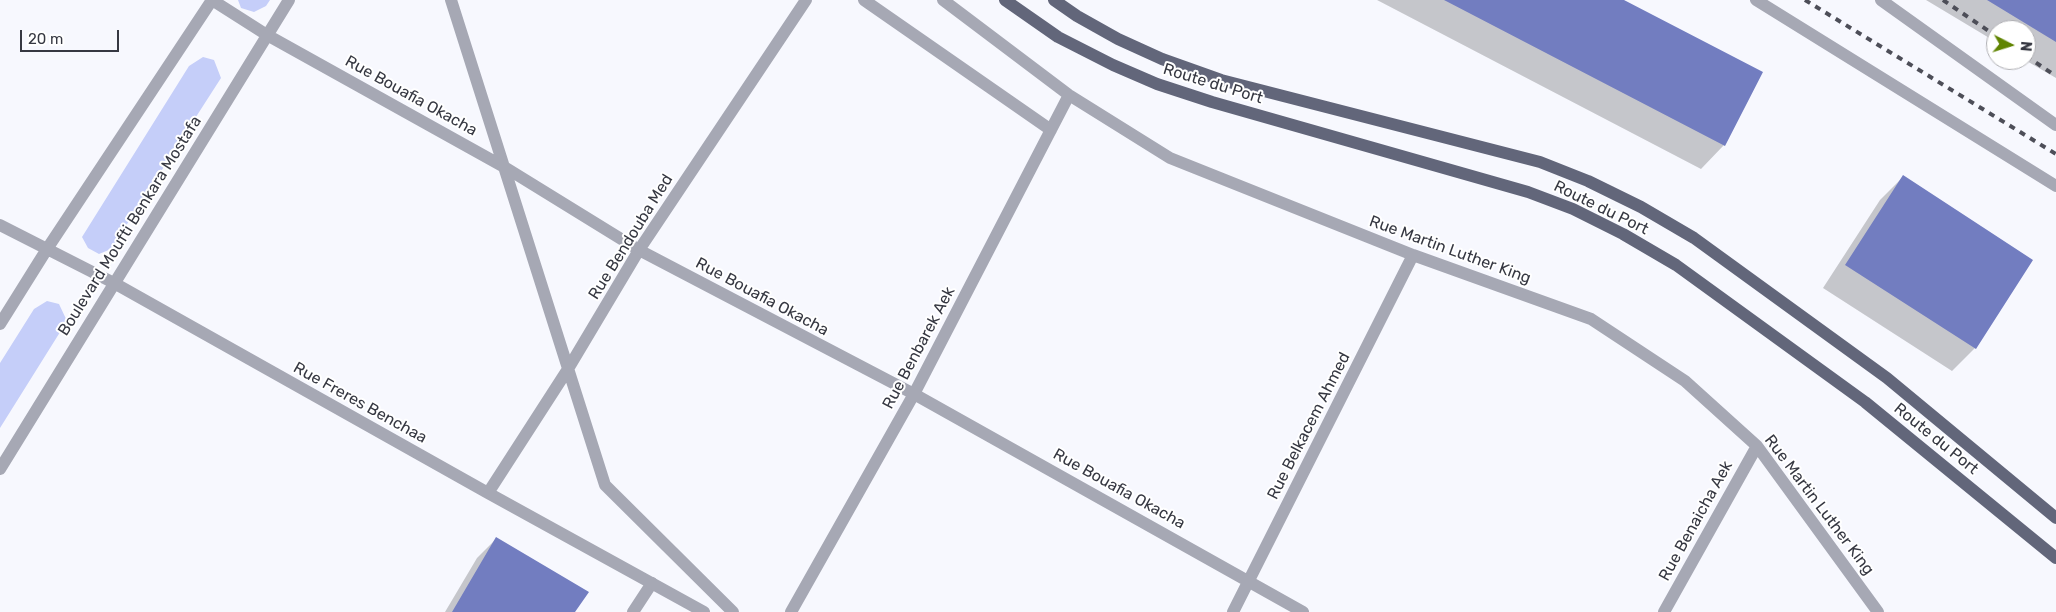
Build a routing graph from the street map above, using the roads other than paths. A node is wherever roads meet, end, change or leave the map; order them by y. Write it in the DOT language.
graph roads {
  1 [pos="212,0"];
  2 [pos="289,0"];
  3 [pos="451,0"];
  4 [pos="806,0"];
  5 [pos="864,0"];
  6 [pos="943,0"];
  7 [pos="1005,0"];
  8 [pos="1054,0"];
  9 [pos="1756,0"];
  10 [pos="1881,0"];
  11 [pos="267,35"];
  12 [pos="1069,95"];
  13 [pos="2056,124"];
  14 [pos="1051,130"];
  15 [pos="506,168"];
  16 [pos="2056,186"];
  17 [pos="0,224"];
  18 [pos="47,249"];
  19 [pos="639,250"];
  20 [pos="1413,255"];
  21 [pos="114,283"];
  22 [pos="0,324"];
  23 [pos="568,369"];
  24 [pos="914,394"];
  25 [pos="1757,446"];
  26 [pos="0,469"];
  27 [pos="488,493"];
  28 [pos="2056,518"];
  29 [pos="2056,558"];
  30 [pos="1250,581"];
  31 [pos="652,584"];
  32 [pos="633,612"];
  33 [pos="704,612"];
  34 [pos="733,612"];
  35 [pos="790,612"];
  36 [pos="1233,612"];
  37 [pos="1303,612"];
  38 [pos="1664,612"];
  39 [pos="1878,612"];
  1 -- 11 [label="street, Rue Bouafia Okacha"];
  1 -- 18 [label="street"];
  2 -- 11 [label="street, Boulevard Moufti Benkara Mostafa"];
  3 -- 15 [label="street"];
  4 -- 19 [label="street, Rue Bendouba Med"];
  5 -- 14 [label="street"];
  6 -- 12 [label="street, Rue Martin Luther King"];
  7 -- 29 [label="main road, Route du Port"];
  8 -- 28 [label="main road, Route du Port"];
  9 -- 16 [label="street"];
  10 -- 13 [label="street"];
  11 -- 15 [label="street, Rue Bouafia Okacha"];
  11 -- 21 [label="street, Boulevard Moufti Benkara Mostafa"];
  12 -- 14 [label="street, Rue Benbarek Aek"];
  12 -- 20 [label="street, Rue Martin Luther King"];
  14 -- 24 [label="street, Rue Benbarek Aek"];
  15 -- 19 [label="street, Rue Bouafia Okacha"];
  15 -- 23 [label="street"];
  17 -- 18 [label="street, Rue Freres Benchaa"];
  18 -- 21 [label="street, Rue Freres Benchaa"];
  18 -- 22 [label="street"];
  19 -- 23 [label="street, Rue Bendouba Med"];
  19 -- 24 [label="street, Rue Bouafia Okacha"];
  20 -- 25 [label="street, Rue Martin Luther King"];
  20 -- 30 [label="street, Rue Belkacem Ahmed"];
  21 -- 26 [label="street, Boulevard Moufti Benkara Mostafa"];
  21 -- 27 [label="street, Rue Freres Benchaa"];
  23 -- 27 [label="street, Rue Bendouba Med"];
  23 -- 34 [label="street"];
  24 -- 30 [label="street, Rue Bouafia Okacha"];
  24 -- 35 [label="street, Rue Benbarek Aek"];
  25 -- 38 [label="street, Rue Benaicha Aek"];
  25 -- 39 [label="street, Rue Martin Luther King"];
  27 -- 31 [label="street, Rue Freres Benchaa"];
  30 -- 36 [label="street, Rue Belkacem Ahmed"];
  30 -- 37 [label="street, Rue Bouafia Okacha"];
  31 -- 32 [label="street"];
  31 -- 33 [label="street, Rue Freres Benchaa"];
}
